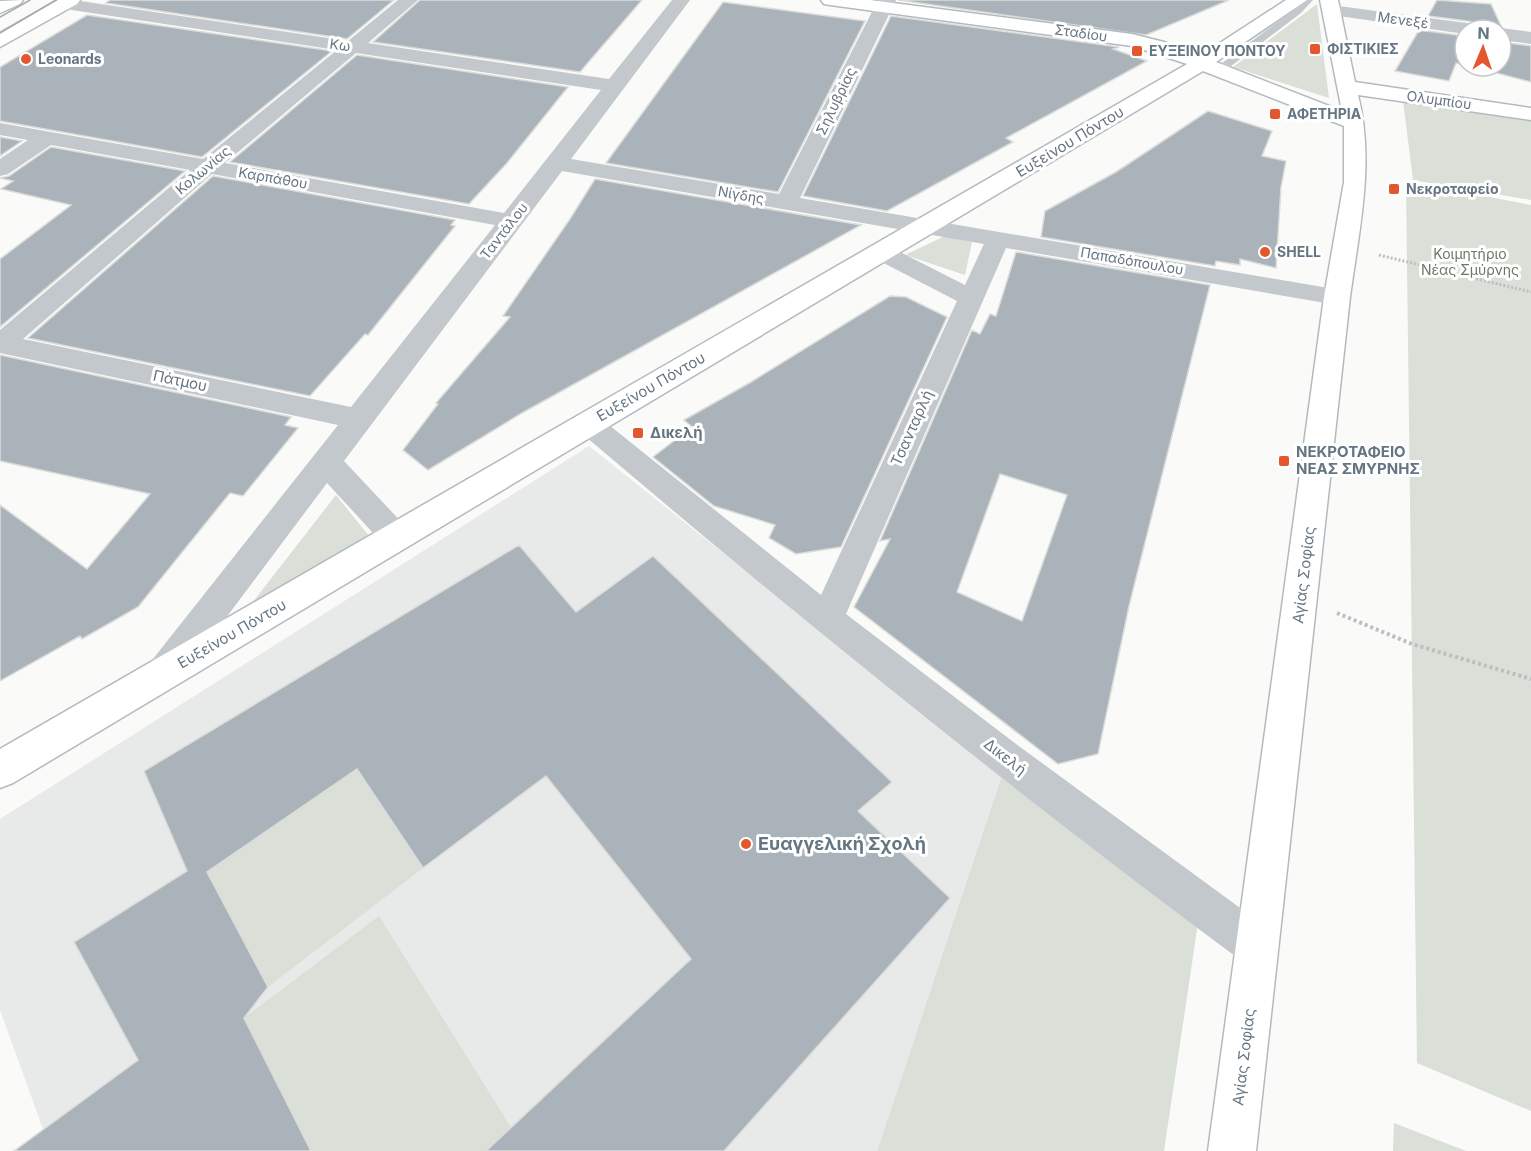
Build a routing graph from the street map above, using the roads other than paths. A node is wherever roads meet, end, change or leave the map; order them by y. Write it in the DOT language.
graph roads {
  1 [pos="15,0"];
  2 [pos="409,0"];
  3 [pos="681,0"];
  4 [pos="830,0"];
  5 [pos="1298,0"];
  6 [pos="1308,0"];
  7 [pos="68,2"];
  8 [pos="885,3"];
  9 [pos="1330,5"];
  10 [pos="0,8"];
  11 [pos="1453,26"];
  12 [pos="1513,36"];
  13 [pos="1531,38"];
  14 [pos="0,41"];
  15 [pos="352,46"];
  16 [pos="1210,67"];
  17 [pos="615,86"];
  18 [pos="1347,87"];
  19 [pos="1530,113"];
  20 [pos="1355,123"];
  21 [pos="0,129"];
  22 [pos="46,138"];
  23 [pos="556,163"];
  24 [pos="207,166"];
  25 [pos="0,169"];
  26 [pos="786,202"];
  27 [pos="511,221"];
  28 [pos="927,226"];
  29 [pos="998,239"];
  30 [pos="881,252"];
  31 [pos="1337,297"];
  32 [pos="971,298"];
  33 [pos="1,344"];
  34 [pos="359,419"];
  35 [pos="589,424"];
  36 [pos="326,462"];
  37 [pos="396,537"];
  38 [pos="827,618"];
  39 [pos="162,675"];
  40 [pos="0,770"];
  41 [pos="1258,947"];
  42 [pos="1232,1151"];
  1 -- 10 [label="street"];
  2 -- 15 [label="street, Κολωνίας"];
  3 -- 17 [label="street, Ταντάλου"];
  4 -- 8 [label="street, Σταδίου"];
  5 -- 16 [label="street, Ευξείνου Πόντου"];
  6 -- 16 [label="lane"];
  7 -- 14 [label="street"];
  7 -- 15 [label="street, Κω"];
  8 -- 16 [label="street, Σταδίου"];
  8 -- 26 [label="street, Σηλυβρίας"];
  9 -- 11 [label="street, Μενεξέ"];
  9 -- 18 [label="street, Αγίας Σοφίας"];
  12 -- 13 [label="street"];
  15 -- 17 [label="street, Κω"];
  15 -- 24 [label="street, Κολωνίας"];
  16 -- 20 [label="street, Σταδίου"];
  16 -- 28 [label="street, Ευξείνου Πόντου"];
  17 -- 23 [label="street, Ταντάλου"];
  18 -- 19 [label="street, Ολυμπίου"];
  18 -- 20 [label="street, Αγίας Σοφίας"];
  20 -- 31 [label="street, Αγίας Σοφίας"];
  21 -- 22 [label="street, Καρπάθου"];
  22 -- 24 [label="street, Καρπάθου"];
  22 -- 25 [label="street"];
  23 -- 26 [label="street, Νίγδης"];
  23 -- 27 [label="street, Ταντάλου"];
  24 -- 27 [label="street, Καρπάθου"];
  24 -- 33 [label="street, Κολωνίας"];
  26 -- 28 [label="street, Νίγδης"];
  27 -- 34 [label="street, Ταντάλου"];
  28 -- 29 [label="street, Παπαδόπουλου"];
  28 -- 30 [label="street, Ευξείνου Πόντου"];
  29 -- 31 [label="street, Παπαδόπουλου"];
  29 -- 32 [label="street, Τσανταρλή"];
  30 -- 32 [label="street"];
  30 -- 35 [label="street, Ευξείνου Πόντου"];
  31 -- 41 [label="street, Αγίας Σοφίας"];
  32 -- 38 [label="street, Τσανταρλή"];
  33 -- 34 [label="street, Πάτμου"];
  34 -- 36 [label="street, Ταντάλου"];
  35 -- 37 [label="street, Ευξείνου Πόντου"];
  35 -- 38 [label="street, Δικελή"];
  36 -- 37 [label="street"];
  36 -- 39 [label="street, Ταντάλου"];
  37 -- 39 [label="street, Ευξείνου Πόντου"];
  38 -- 41 [label="street, Δικελή"];
  39 -- 40 [label="street, Ευξείνου Πόντου"];
  41 -- 42 [label="street, Αγίας Σοφίας"];
}
